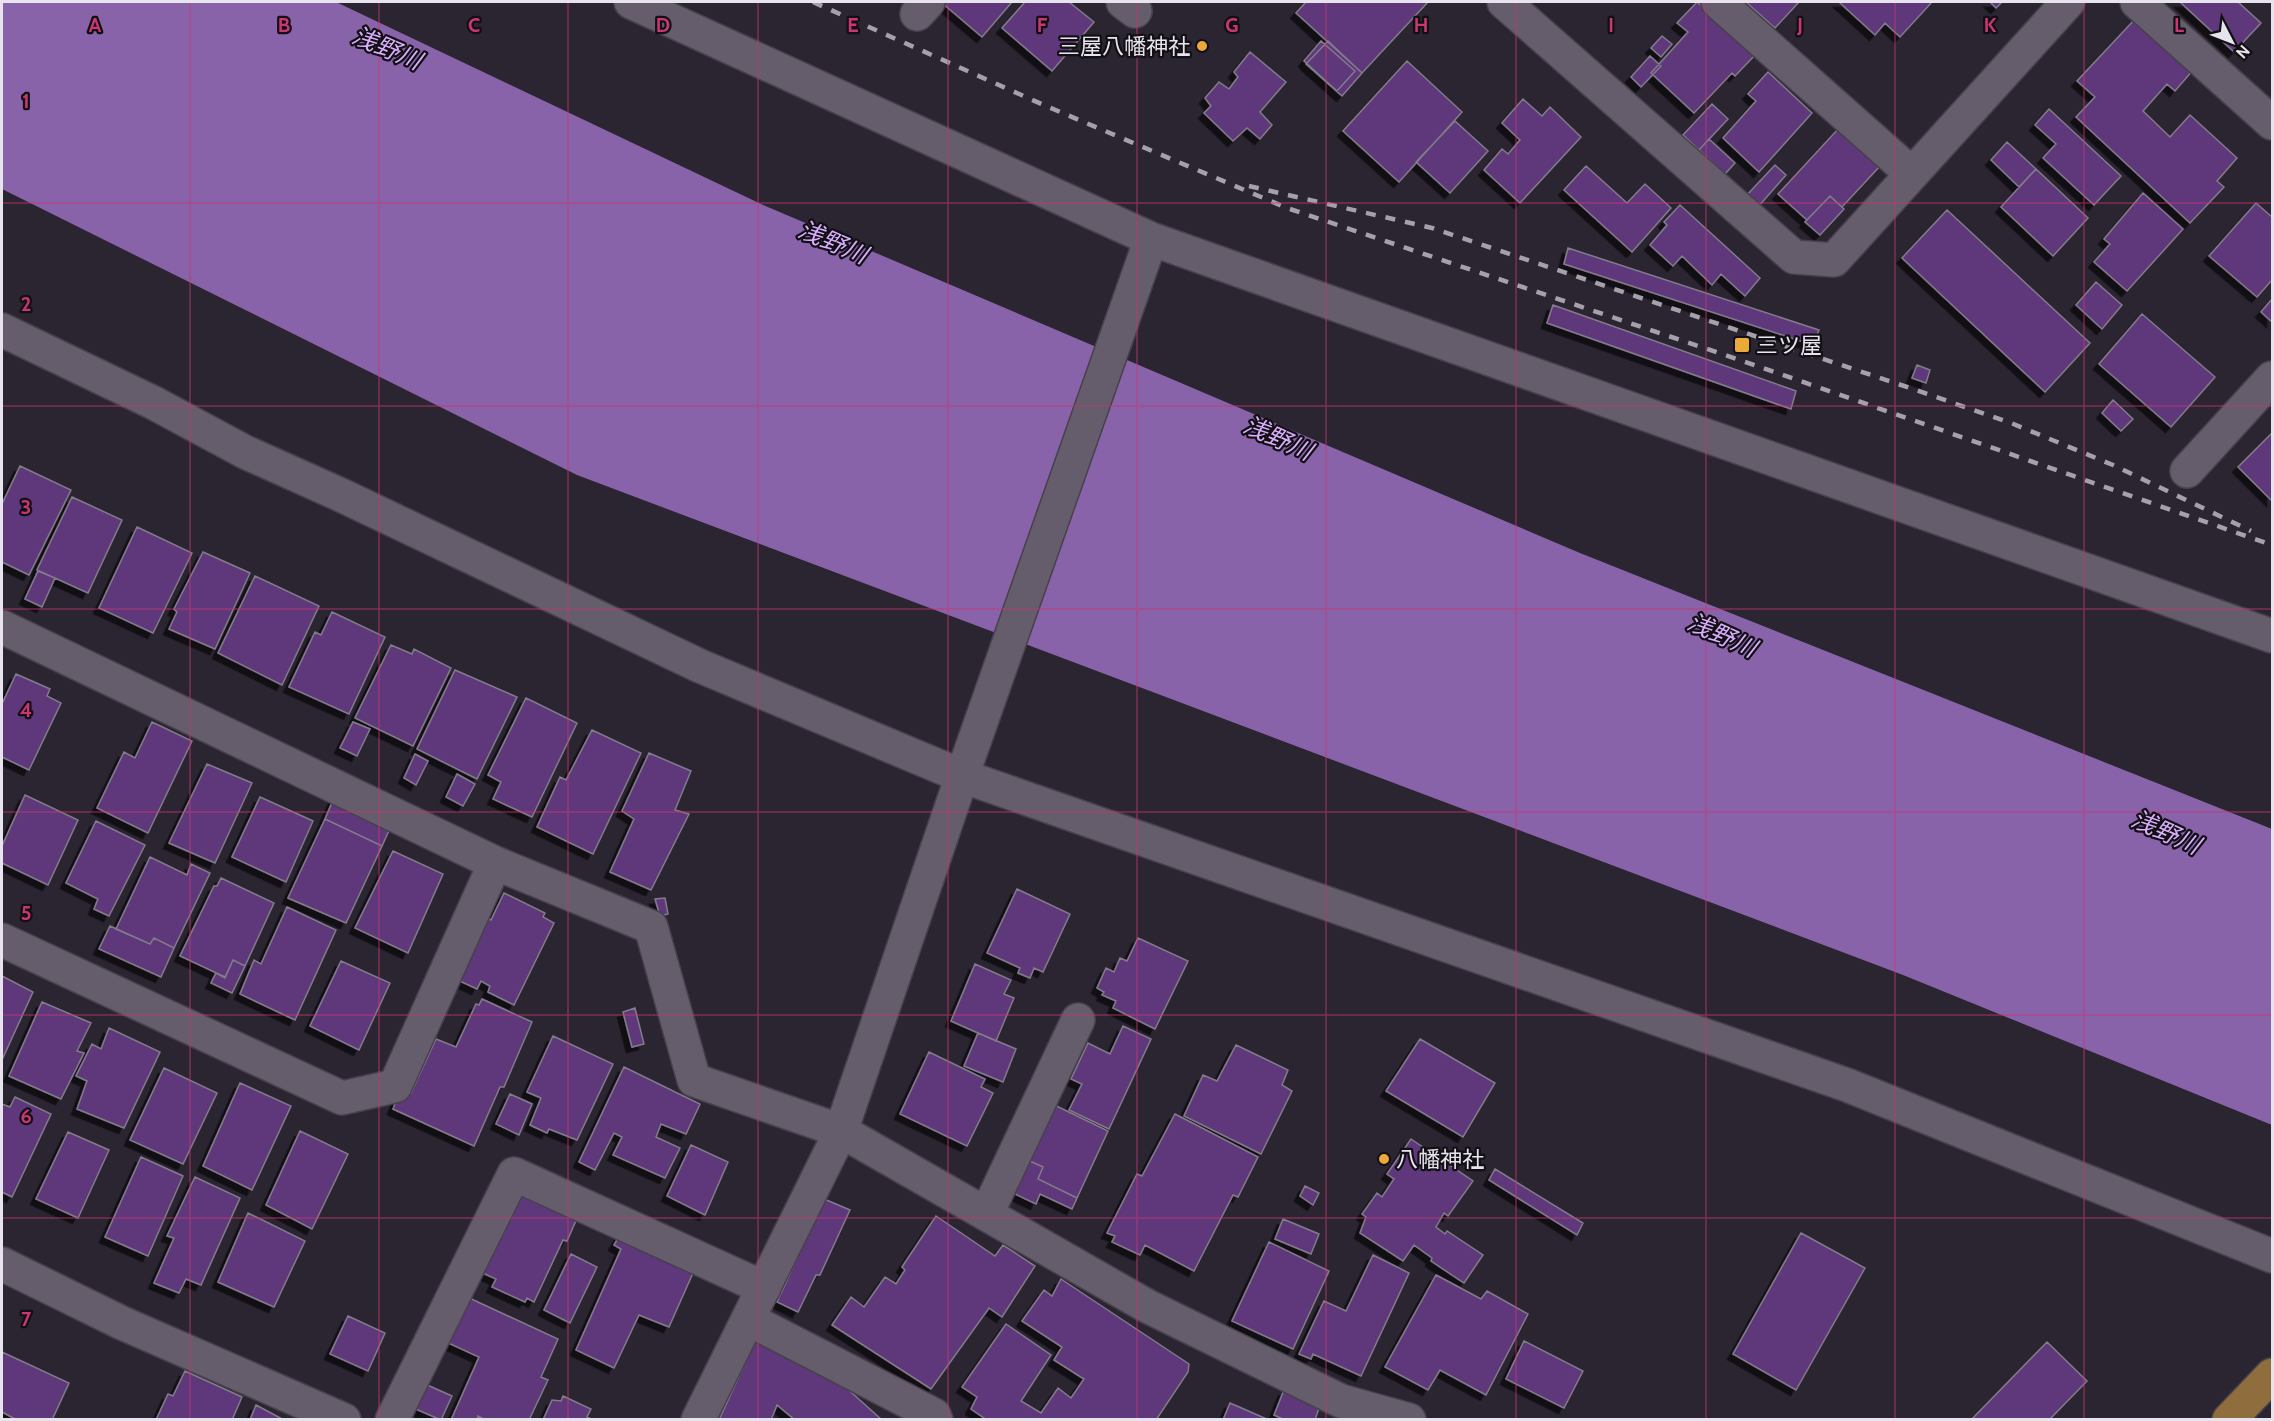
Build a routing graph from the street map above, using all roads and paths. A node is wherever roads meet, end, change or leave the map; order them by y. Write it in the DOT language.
graph roads {
  1 [pos="631,2"];
  2 [pos="1504,2"];
  3 [pos="1718,2"];
  4 [pos="2068,2"];
  5 [pos="2137,2"];
  6 [pos="2272,123"];
  7 [pos="1912,174"];
  8 [pos="1151,239"];
  9 [pos="2,330"];
  10 [pos="2272,378"];
  11 [pos="2187,471"];
  12 [pos="2,627"];
  13 [pos="2272,636"];
  14 [pos="962,776"];
  15 [pos="495,863"];
  16 [pos="2,940"];
  17 [pos="1078,1020"];
  18 [pos="842,1131"];
  19 [pos="987,1213"];
  20 [pos="2272,1256"];
  21 [pos="2,1264"];
  22 [pos="764,1288"];
  23 [pos="748,1319"];
  24 [pos="2272,1375"];
  25 [pos="344,1419"];
  26 [pos="392,1419"];
  27 [pos="698,1419"];
  28 [pos="936,1419"];
  29 [pos="1409,1419"];
  30 [pos="2229,1419"];
  1 -- 8 [label="street"];
  2 -- 7 [label="street"];
  3 -- 7 [label="street"];
  4 -- 7 [label="street"];
  5 -- 6 [label="street"];
  8 -- 13 [label="street"];
  8 -- 14 [label="street"];
  9 -- 14 [label="street"];
  10 -- 11 [label="street"];
  12 -- 15 [label="street"];
  14 -- 18 [label="street"];
  14 -- 20 [label="street"];
  15 -- 16 [label="street"];
  15 -- 18 [label="street"];
  17 -- 19 [label="street"];
  18 -- 19 [label="street"];
  18 -- 22 [label="street"];
  19 -- 29 [label="street"];
  21 -- 25 [label="street"];
  22 -- 23 [label="street"];
  22 -- 26 [label="street"];
  23 -- 27 [label="street"];
  23 -- 28 [label="street"];
  24 -- 30 [label="main road"];
}
